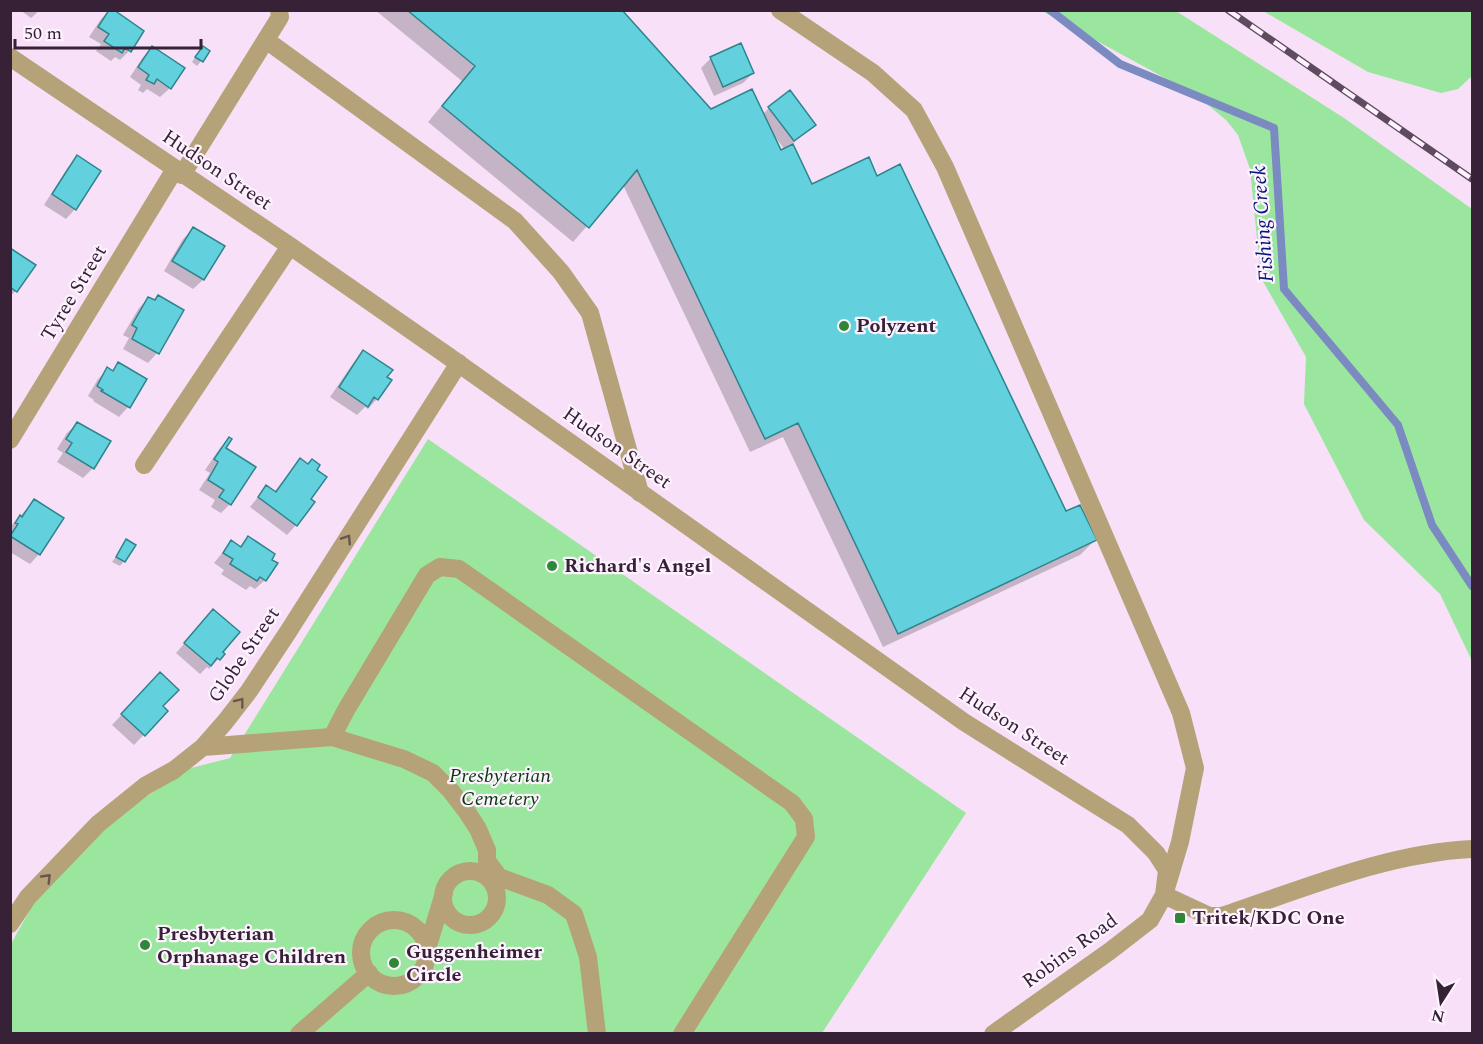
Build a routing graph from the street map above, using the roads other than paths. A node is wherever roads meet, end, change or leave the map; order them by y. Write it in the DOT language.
graph roads {
  1 [pos="279,10"];
  2 [pos="780,10"];
  3 [pos="266,40"];
  4 [pos="10,57"];
  5 [pos="178,172"];
  6 [pos="290,246"];
  7 [pos="459,363"];
  8 [pos="12,435"];
  9 [pos="144,465"];
  10 [pos="640,493"];
  11 [pos="332,737"];
  12 [pos="203,747"];
  13 [pos="1473,849"];
  14 [pos="491,877"];
  15 [pos="444,890"];
  16 [pos="1164,895"];
  17 [pos="408,923"];
  18 [pos="10,924"];
  19 [pos="434,924"];
  20 [pos="468,924"];
  21 [pos="427,949"];
  22 [pos="369,973"];
  23 [pos="300,1034"];
  24 [pos="597,1034"];
  25 [pos="682,1034"];
  26 [pos="993,1034"];
  1 -- 3 [label="street, Tyree Street"];
  2 -- 16 [label="street, Robins Road"];
  3 -- 5 [label="street, Tyree Street"];
  3 -- 10 [label="street"];
  4 -- 5 [label="street, Hudson Street"];
  5 -- 6 [label="street, Hudson Street"];
  5 -- 8 [label="street, Tyree Street"];
  6 -- 7 [label="street, Hudson Street"];
  6 -- 9 [label="street"];
  7 -- 10 [label="street, Hudson Street"];
  12 -- 7 [label="street, Globe Street, one-way"];
  10 -- 16 [label="street, Hudson Street"];
  11 -- 12 [label="street"];
  11 -- 14 [label="street"];
  11 -- 25 [label="street"];
  18 -- 12 [label="street, Globe Street, one-way"];
  13 -- 16 [label="street"];
  14 -- 15 [label="street"];
  14 -- 20 [label="street"];
  14 -- 24 [label="street"];
  15 -- 19 [label="street"];
  15 -- 20 [label="street"];
  16 -- 26 [label="street, Robins Road"];
  17 -- 19 [label="street"];
  17 -- 21 [label="street"];
  17 -- 22 [label="street"];
  19 -- 20 [label="street"];
  19 -- 21 [label="street"];
  21 -- 22 [label="street"];
  22 -- 23 [label="street"];
}
